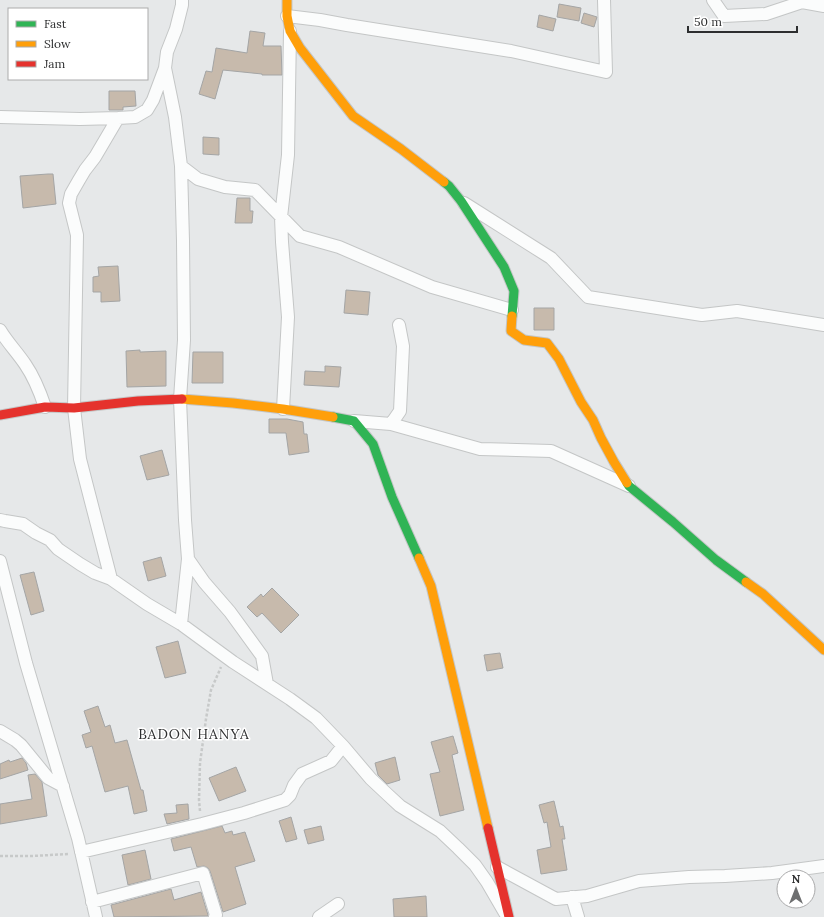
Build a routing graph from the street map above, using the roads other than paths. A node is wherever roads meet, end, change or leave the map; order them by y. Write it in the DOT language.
graph roads {
  1 [pos="182,0"];
  2 [pos="287,0"];
  3 [pos="604,0"];
  4 [pos="713,0"];
  5 [pos="824,6"];
  6 [pos="287,16"];
  7 [pos="290,31"];
  8 [pos="165,68"];
  9 [pos="0,117"];
  10 [pos="118,118"];
  11 [pos="181,166"];
  12 [pos="461,201"];
  13 [pos="281,217"];
  14 [pos="512,310"];
  15 [pos="399,325"];
  16 [pos="824,325"];
  17 [pos="0,330"];
  18 [pos="180,399"];
  19 [pos="45,407"];
  20 [pos="74,408"];
  21 [pos="283,409"];
  22 [pos="0,415"];
  23 [pos="354,421"];
  24 [pos="391,424"];
  25 [pos="629,486"];
  26 [pos="0,520"];
  27 [pos="188,559"];
  28 [pos="0,561"];
  29 [pos="111,579"];
  30 [pos="181,624"];
  31 [pos="824,650"];
  32 [pos="266,684"];
  33 [pos="0,731"];
  34 [pos="343,746"];
  35 [pos="63,786"];
  36 [pos="81,852"];
  37 [pos="824,866"];
  38 [pos="497,867"];
  39 [pos="572,897"];
  40 [pos="338,904"];
  41 [pos="93,912"];
  42 [pos="215,917"];
  43 [pos="319,917"];
  44 [pos="508,917"];
  45 [pos="578,917"];
  1 -- 8 [label="street"];
  2 -- 6 [label="street"];
  3 -- 6 [label="street"];
  4 -- 5 [label="street"];
  6 -- 7 [label="street"];
  7 -- 12 [label="street"];
  7 -- 13 [label="street"];
  8 -- 10 [label="street"];
  8 -- 11 [label="street"];
  9 -- 10 [label="street"];
  10 -- 20 [label="street"];
  11 -- 13 [label="street"];
  11 -- 18 [label="street"];
  12 -- 14 [label="street"];
  12 -- 16 [label="street"];
  13 -- 14 [label="street"];
  13 -- 21 [label="street"];
  14 -- 25 [label="street"];
  15 -- 24 [label="street"];
  17 -- 19 [label="street"];
  18 -- 20 [label="street"];
  18 -- 21 [label="street"];
  18 -- 27 [label="street"];
  19 -- 20 [label="street"];
  19 -- 22 [label="street"];
  20 -- 29 [label="street"];
  21 -- 23 [label="street"];
  23 -- 24 [label="street"];
  23 -- 38 [label="street"];
  24 -- 25 [label="street"];
  25 -- 31 [label="street"];
  26 -- 29 [label="street"];
  27 -- 30 [label="street"];
  27 -- 32 [label="street"];
  28 -- 35 [label="street"];
  29 -- 30 [label="street"];
  30 -- 32 [label="street"];
  32 -- 34 [label="street"];
  33 -- 35 [label="street"];
  34 -- 36 [label="street"];
  34 -- 44 [label="street"];
  35 -- 36 [label="street"];
  36 -- 41 [label="street"];
  37 -- 39 [label="street"];
  38 -- 39 [label="street"];
  38 -- 44 [label="street"];
  39 -- 45 [label="street"];
  40 -- 43 [label="street"];
  41 -- 42 [label="street"];
}
